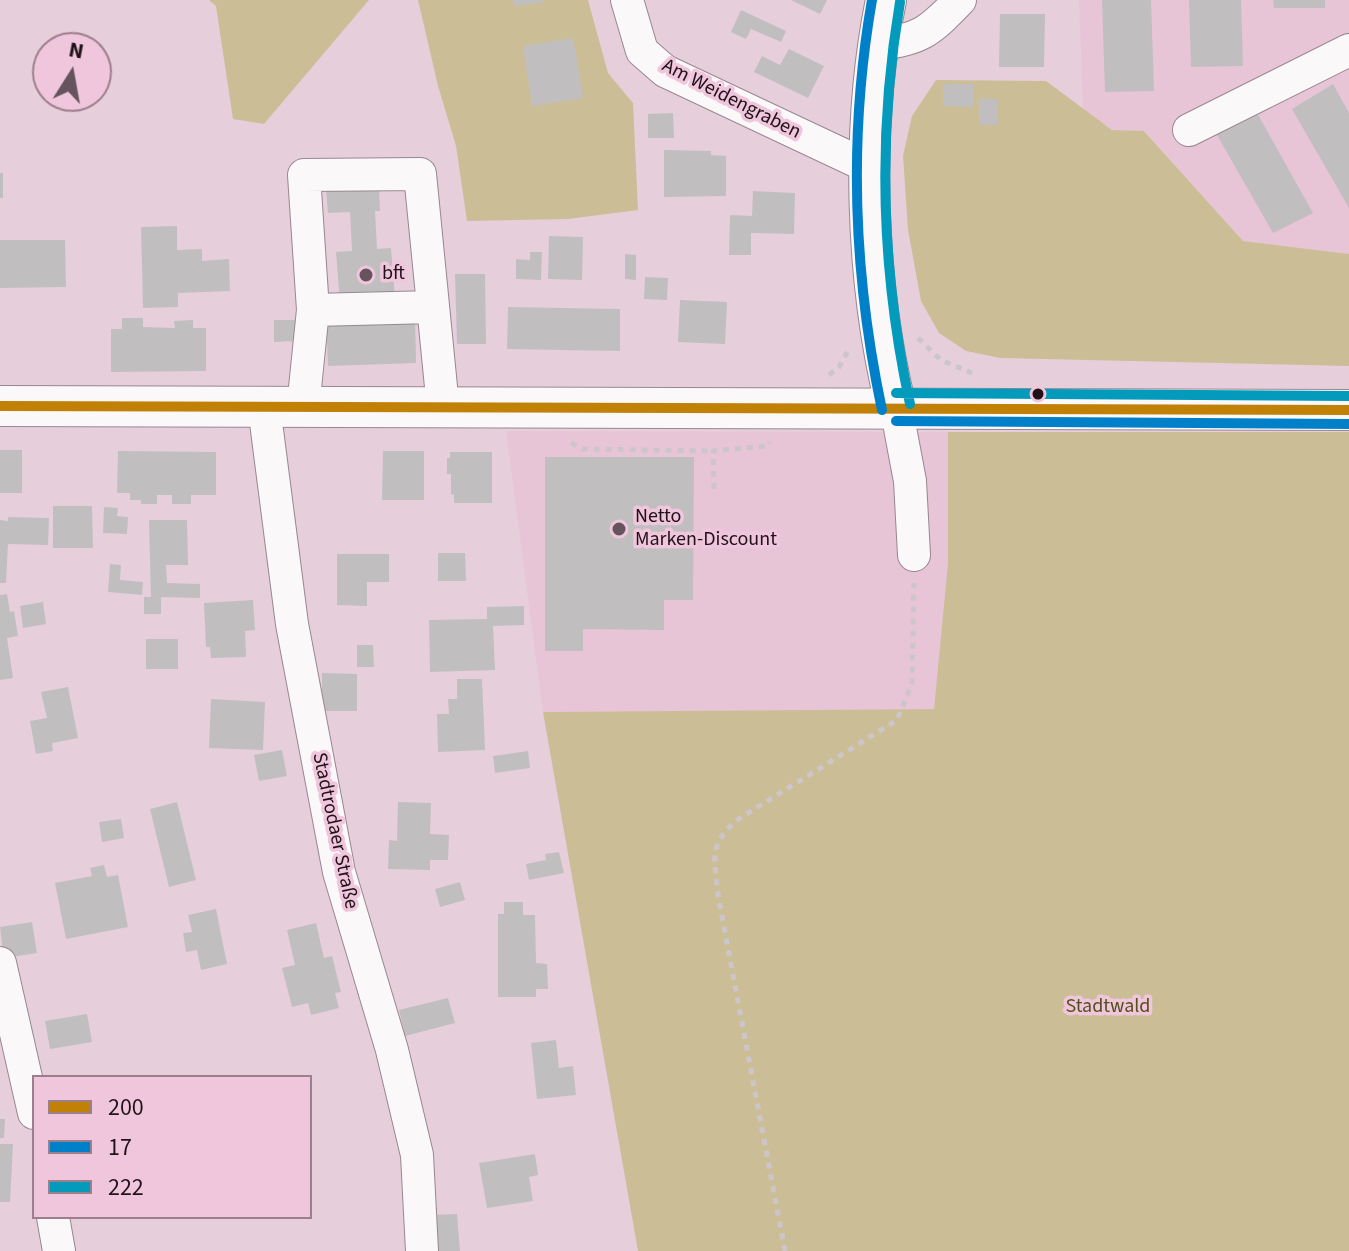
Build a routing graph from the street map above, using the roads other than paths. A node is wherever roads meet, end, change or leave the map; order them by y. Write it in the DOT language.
graph roads {
  1 [pos="627,0"];
  2 [pos="886,0"];
  3 [pos="960,0"];
  4 [pos="878,44"];
  5 [pos="1349,50"];
  6 [pos="1189,130"];
  7 [pos="871,168"];
  8 [pos="433,307"];
  9 [pos="313,310"];
  10 [pos="0,406"];
  11 [pos="264,407"];
  12 [pos="303,407"];
  13 [pos="443,407"];
  14 [pos="896,407"];
  15 [pos="1349,410"];
  16 [pos="914,555"];
  17 [pos="0,963"];
  18 [pos="32,1104"];
  19 [pos="53,1219"];
  20 [pos="59,1251"];
  21 [pos="422,1251"];
  1 -- 7 [label="street, Am Weidengraben"];
  2 -- 4 [label="main road"];
  3 -- 4 [label="street"];
  4 -- 7 [label="main road"];
  5 -- 6 [label="street"];
  7 -- 14 [label="main road"];
  8 -- 9 [label="street"];
  8 -- 9 [label="street"];
  8 -- 13 [label="street"];
  9 -- 12 [label="street"];
  10 -- 11 [label="main road"];
  11 -- 12 [label="main road"];
  11 -- 21 [label="street, Stadtrodaer Straße"];
  12 -- 13 [label="main road"];
  13 -- 14 [label="main road"];
  14 -- 15 [label="main road"];
  14 -- 16 [label="street"];
  17 -- 18 [label="street"];
  19 -- 20 [label="street"];
}
